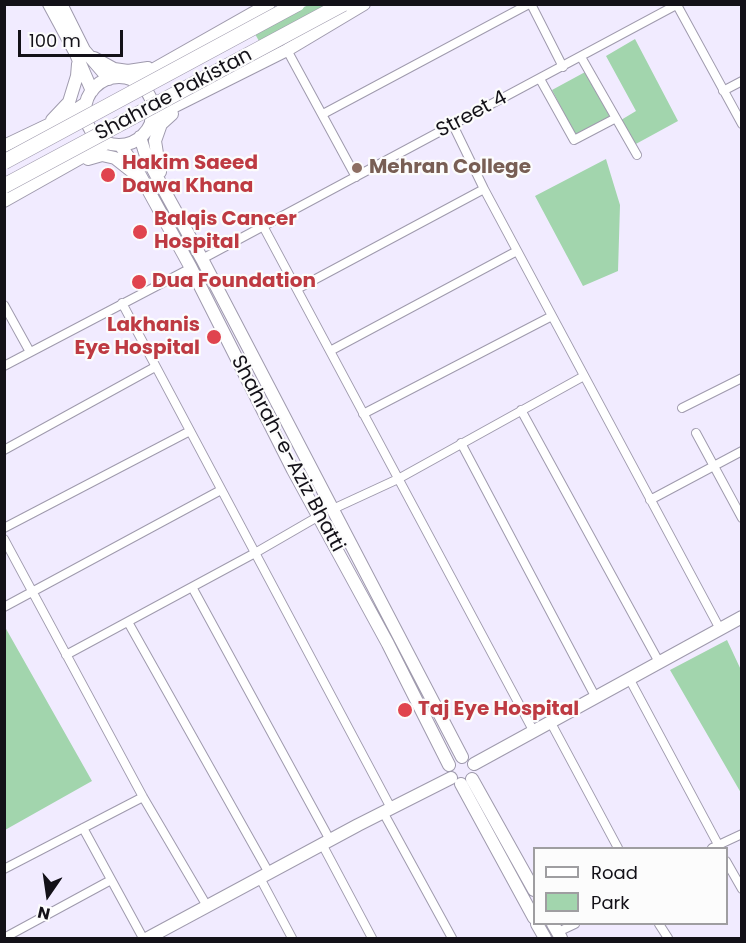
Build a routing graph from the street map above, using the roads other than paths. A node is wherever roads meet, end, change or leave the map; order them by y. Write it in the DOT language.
graph roads {
  1 [pos="49,4"];
  2 [pos="62,4"];
  3 [pos="269,4"];
  4 [pos="297,4"];
  5 [pos="343,4"];
  6 [pos="364,4"];
  7 [pos="530,4"];
  8 [pos="678,5"];
  9 [pos="287,50"];
  10 [pos="82,57"];
  11 [pos="581,57"];
  12 [pos="159,66"];
  13 [pos="563,67"];
  14 [pos="109,79"];
  15 [pos="232,79"];
  16 [pos="540,79"];
  17 [pos="133,81"];
  18 [pos="741,81"];
  19 [pos="92,91"];
  20 [pos="723,91"];
  21 [pos="86,103"];
  22 [pos="323,114"];
  23 [pos="616,118"];
  24 [pos="151,121"];
  25 [pos="741,124"];
  26 [pos="453,125"];
  27 [pos="45,127"];
  28 [pos="140,137"];
  29 [pos="114,144"];
  30 [pos="4,146"];
  31 [pos="637,155"];
  32 [pos="4,162"];
  33 [pos="61,169"];
  34 [pos="356,177"];
  35 [pos="144,182"];
  36 [pos="4,186"];
  37 [pos="484,189"];
  38 [pos="164,190"];
  39 [pos="4,201"];
  40 [pos="264,226"];
  41 [pos="517,251"];
  42 [pos="202,259"];
  43 [pos="191,268"];
  44 [pos="297,289"];
  45 [pos="122,303"];
  46 [pos="4,305"];
  47 [pos="552,316"];
  48 [pos="330,351"];
  49 [pos="30,352"];
  50 [pos="4,366"];
  51 [pos="155,367"];
  52 [pos="584,376"];
  53 [pos="741,378"];
  54 [pos="682,408"];
  55 [pos="521,410"];
  56 [pos="363,414"];
  57 [pos="190,431"];
  58 [pos="696,433"];
  59 [pos="460,443"];
  60 [pos="4,450"];
  61 [pos="741,451"];
  62 [pos="714,466"];
  63 [pos="398,479"];
  64 [pos="221,490"];
  65 [pos="650,500"];
  66 [pos="333,509"];
  67 [pos="319,516"];
  68 [pos="741,519"];
  69 [pos="4,528"];
  70 [pos="4,539"];
  71 [pos="255,553"];
  72 [pos="192,587"];
  73 [pos="32,593"];
  74 [pos="4,607"];
  75 [pos="741,617"];
  76 [pos="128,622"];
  77 [pos="720,629"];
  78 [pos="66,655"];
  79 [pos="659,662"];
  80 [pos="630,680"];
  81 [pos="596,698"];
  82 [pos="551,723"];
  83 [pos="534,732"];
  84 [pos="462,757"];
  85 [pos="474,764"];
  86 [pos="458,776"];
  87 [pos="143,797"];
  88 [pos="387,810"];
  89 [pos="83,828"];
  90 [pos="741,834"];
  91 [pos="326,842"];
  92 [pos="617,847"];
  93 [pos="716,847"];
  94 [pos="719,847"];
  95 [pos="728,865"];
  96 [pos="4,869"];
  97 [pos="264,876"];
  98 [pos="111,880"];
  99 [pos="533,888"];
  100 [pos="741,889"];
  101 [pos="207,906"];
  102 [pos="533,916"];
  103 [pos="573,925"];
  104 [pos="660,925"];
  105 [pos="557,932"];
  106 [pos="4,938"];
  107 [pos="143,939"];
  108 [pos="148,939"];
  109 [pos="292,939"];
  110 [pos="372,939"];
  111 [pos="452,939"];
  112 [pos="668,939"];
  1 -- 10 [label="main road"];
  2 -- 10 [label="main road"];
  3 -- 12 [label="main road"];
  4 -- 32 [label="highway, Shahrae Pakistan, bridge"];
  5 -- 36 [label="highway, Shahrae Pakistan, bridge"];
  6 -- 9 [label="main road"];
  7 -- 13 [label="street"];
  7 -- 22 [label="street"];
  8 -- 11 [label="street, Street 4"];
  8 -- 20 [label="street"];
  9 -- 15 [label="main road"];
  9 -- 22 [label="street"];
  10 -- 12 [label="main road"];
  10 -- 14 [label="main road"];
  10 -- 19 [label="main road"];
  10 -- 27 [label="main road"];
  11 -- 13 [label="street, Street 4"];
  11 -- 23 [label="street"];
  12 -- 17 [label="main road"];
  13 -- 16 [label="street, Street 4"];
  14 -- 17 [label="main road"];
  14 -- 19 [label="main road"];
  15 -- 24 [label="main road"];
  15 -- 38 [label="main road"];
  16 -- 23 [label="street"];
  16 -- 26 [label="street, Street 4"];
  17 -- 24 [label="main road"];
  18 -- 20 [label="street"];
  19 -- 21 [label="main road"];
  20 -- 25 [label="street"];
  21 -- 27 [label="main road"];
  21 -- 29 [label="main road"];
  22 -- 34 [label="street"];
  23 -- 31 [label="street"];
  24 -- 28 [label="main road"];
  26 -- 34 [label="street, Street 4"];
  26 -- 37 [label="street"];
  27 -- 30 [label="main road"];
  28 -- 29 [label="main road"];
  28 -- 38 [label="main road, Shahrah-e-Aziz Bhatti"];
  29 -- 33 [label="main road"];
  29 -- 35 [label="main road, Shahrah-e-Aziz Bhatti"];
  33 -- 35 [label="main road"];
  33 -- 39 [label="main road"];
  34 -- 40 [label="street, Street 4"];
  35 -- 43 [label="main road, Shahrah-e-Aziz Bhatti"];
  37 -- 41 [label="street"];
  37 -- 44 [label="street"];
  38 -- 42 [label="main road, Shahrah-e-Aziz Bhatti"];
  40 -- 42 [label="street, Street 4"];
  40 -- 44 [label="street"];
  41 -- 47 [label="street"];
  41 -- 48 [label="street"];
  42 -- 66 [label="main road, Shahrah-e-Aziz Bhatti"];
  43 -- 45 [label="street"];
  43 -- 67 [label="main road, Shahrah-e-Aziz Bhatti"];
  44 -- 48 [label="street"];
  45 -- 49 [label="street"];
  45 -- 51 [label="street"];
  46 -- 49 [label="street"];
  47 -- 52 [label="street"];
  47 -- 56 [label="street"];
  48 -- 56 [label="street"];
  49 -- 50 [label="street"];
  51 -- 57 [label="street"];
  51 -- 60 [label="street"];
  52 -- 55 [label="street"];
  52 -- 65 [label="street"];
  53 -- 54 [label="street"];
  55 -- 59 [label="street"];
  55 -- 79 [label="street"];
  56 -- 63 [label="street"];
  57 -- 64 [label="street"];
  57 -- 69 [label="street"];
  58 -- 62 [label="street"];
  59 -- 63 [label="street"];
  59 -- 81 [label="street"];
  61 -- 62 [label="street"];
  62 -- 65 [label="street"];
  62 -- 68 [label="street"];
  63 -- 66 [label="street"];
  63 -- 83 [label="street"];
  64 -- 71 [label="street"];
  64 -- 73 [label="street"];
  65 -- 77 [label="street"];
  66 -- 84 [label="main road, Shahrah-e-Aziz Bhatti"];
  67 -- 71 [label="street"];
  67 -- 86 [label="main road, Shahrah-e-Aziz Bhatti"];
  70 -- 73 [label="street"];
  71 -- 72 [label="street"];
  71 -- 88 [label="street"];
  72 -- 76 [label="street"];
  72 -- 91 [label="street"];
  73 -- 74 [label="street"];
  73 -- 78 [label="street"];
  75 -- 77 [label="main road"];
  76 -- 78 [label="street"];
  76 -- 97 [label="street"];
  77 -- 79 [label="main road"];
  78 -- 87 [label="street"];
  79 -- 80 [label="main road"];
  80 -- 81 [label="main road"];
  80 -- 93 [label="street"];
  81 -- 82 [label="main road"];
  82 -- 83 [label="main road"];
  82 -- 92 [label="street"];
  83 -- 85 [label="main road"];
  84 -- 85 [label="main road"];
  84 -- 86 [label="main road"];
  85 -- 86 [label="main road"];
  86 -- 88 [label="main road"];
  86 -- 99 [label="main road, Shahrah-e-Aziz Bhatti"];
  86 -- 102 [label="main road, Shahrah-e-Aziz Bhatti"];
  87 -- 89 [label="street"];
  87 -- 101 [label="street"];
  88 -- 91 [label="main road"];
  88 -- 111 [label="street"];
  89 -- 96 [label="street"];
  89 -- 98 [label="street"];
  90 -- 94 [label="street"];
  91 -- 97 [label="main road"];
  91 -- 110 [label="street"];
  95 -- 100 [label="street"];
  97 -- 101 [label="main road"];
  97 -- 109 [label="street"];
  98 -- 106 [label="street"];
  98 -- 107 [label="street"];
  101 -- 108 [label="main road"];
  103 -- 105 [label="street"];
  104 -- 112 [label="street"];
}
